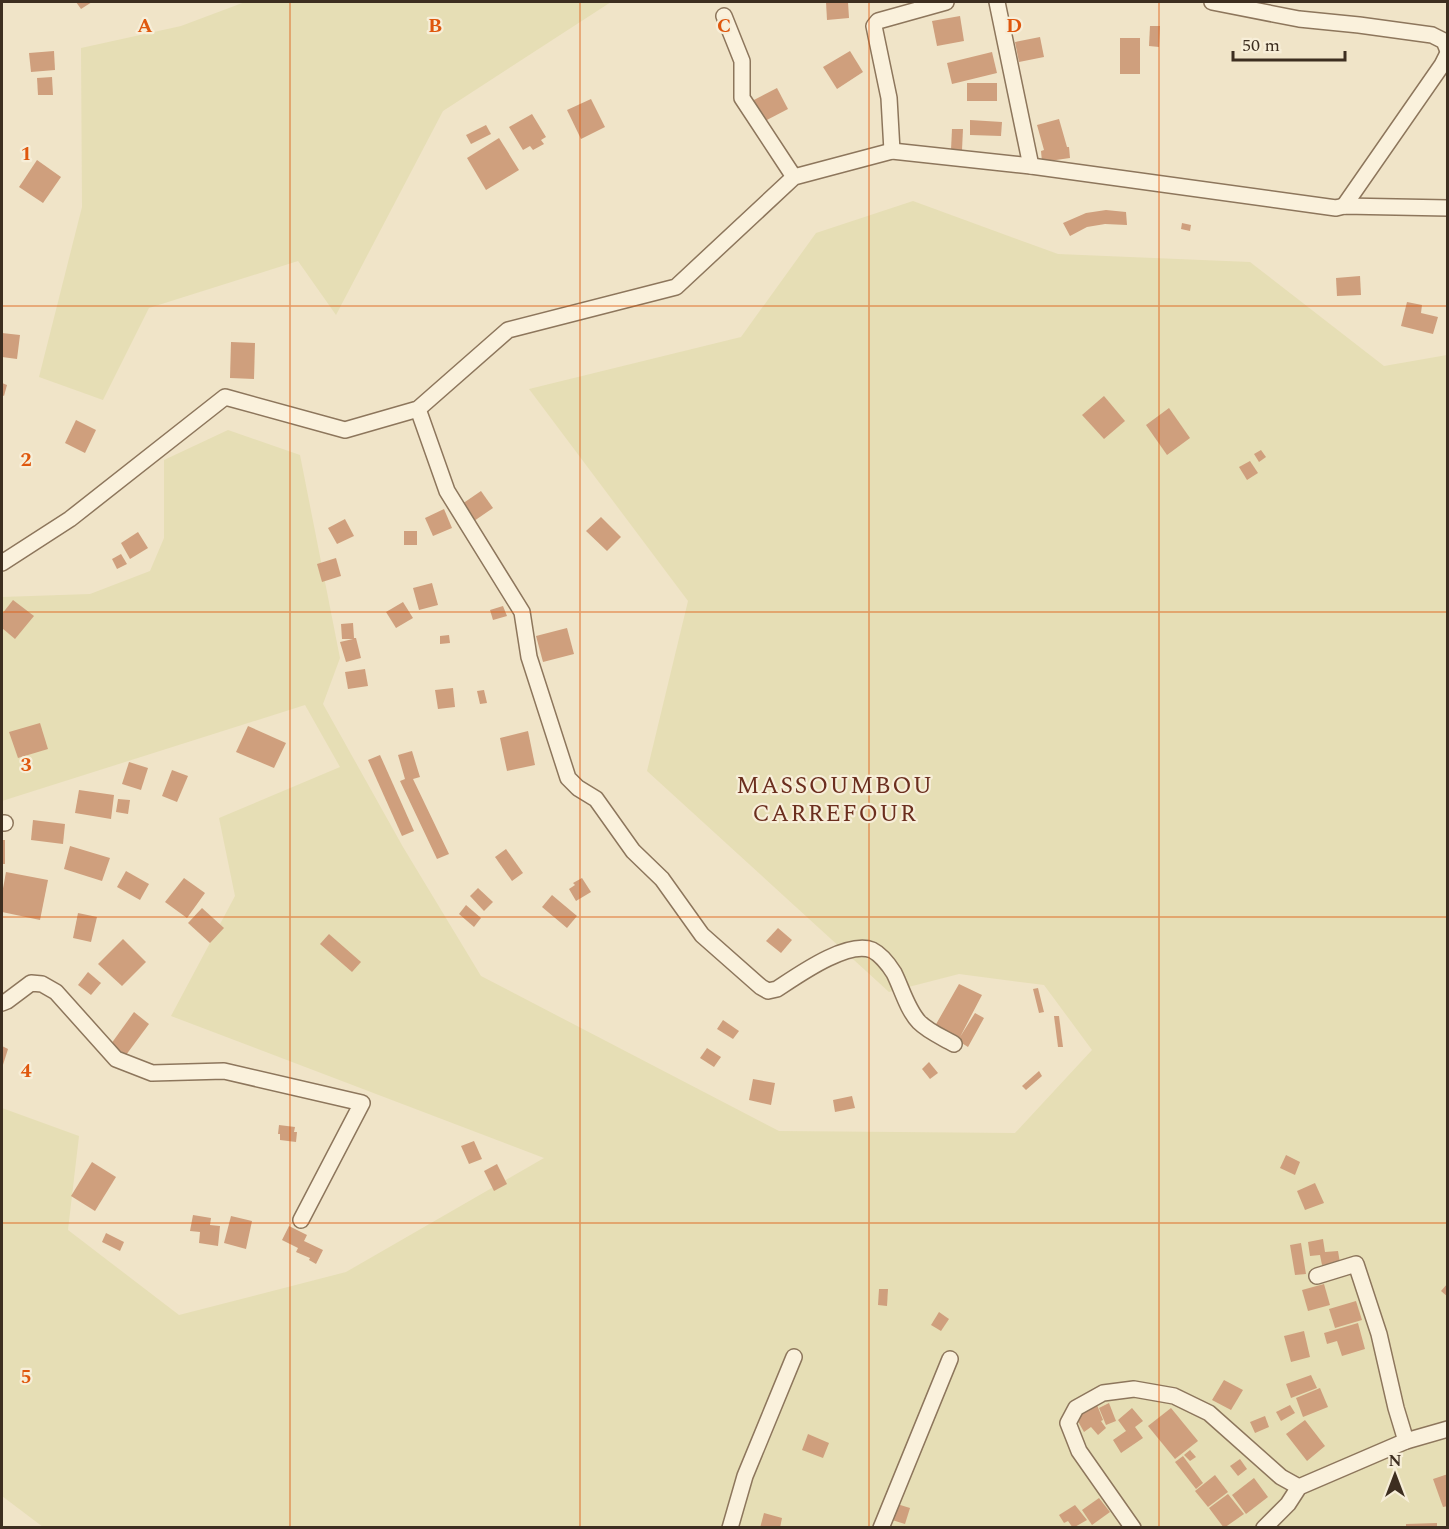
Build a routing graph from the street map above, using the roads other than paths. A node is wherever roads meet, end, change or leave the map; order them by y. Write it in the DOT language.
graph roads {
  1 [pos="946,2"];
  2 [pos="996,2"];
  3 [pos="1212,2"];
  4 [pos="724,16"];
  5 [pos="1448,52"];
  6 [pos="892,151"];
  7 [pos="1031,166"];
  8 [pos="794,177"];
  9 [pos="1344,206"];
  10 [pos="1448,208"];
  11 [pos="418,409"];
  12 [pos="2,563"];
  13 [pos="2,1003"];
  14 [pos="954,1044"];
  15 [pos="301,1220"];
  16 [pos="1317,1276"];
  17 [pos="794,1357"];
  18 [pos="950,1359"];
  19 [pos="1448,1429"];
  20 [pos="1406,1441"];
  21 [pos="1299,1487"];
  22 [pos="730,1527"];
  23 [pos="881,1527"];
  24 [pos="1133,1527"];
  25 [pos="1264,1527"];
  1 -- 6 [label="street"];
  2 -- 7 [label="street"];
  3 -- 5 [label="street"];
  4 -- 8 [label="street"];
  5 -- 9 [label="street"];
  6 -- 7 [label="street"];
  6 -- 8 [label="street"];
  7 -- 9 [label="street"];
  8 -- 11 [label="street"];
  9 -- 10 [label="street"];
  11 -- 12 [label="street"];
  11 -- 14 [label="street"];
  13 -- 15 [label="street"];
  16 -- 20 [label="street"];
  17 -- 22 [label="street"];
  18 -- 23 [label="street"];
  19 -- 20 [label="street"];
  20 -- 21 [label="street"];
  21 -- 24 [label="street"];
  21 -- 25 [label="street"];
}
